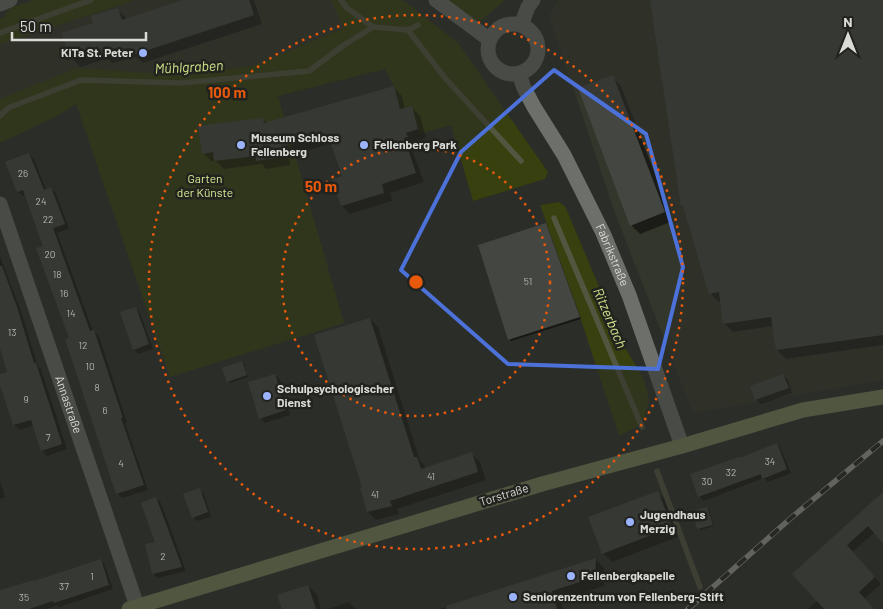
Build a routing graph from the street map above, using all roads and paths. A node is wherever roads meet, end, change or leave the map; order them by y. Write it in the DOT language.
graph roads {
  1 [pos="10,0"];
  2 [pos="436,0"];
  3 [pos="533,0"];
  4 [pos="0,4"];
  5 [pos="521,25"];
  6 [pos="490,40"];
  7 [pos="519,74"];
  8 [pos="0,204"];
  9 [pos="883,397"];
  10 [pos="682,446"];
  11 [pos="133,608"];
  1 -- 4 [label="street"];
  2 -- 6 [label="street"];
  3 -- 5 [label="street"];
  5 -- 6 [label="street"];
  5 -- 7 [label="street"];
  6 -- 7 [label="street"];
  7 -- 10 [label="street, Fabrikstraße"];
  8 -- 11 [label="street, Annastraße"];
  9 -- 10 [label="main road, Torstraße"];
  10 -- 11 [label="main road, Torstraße"];
}
